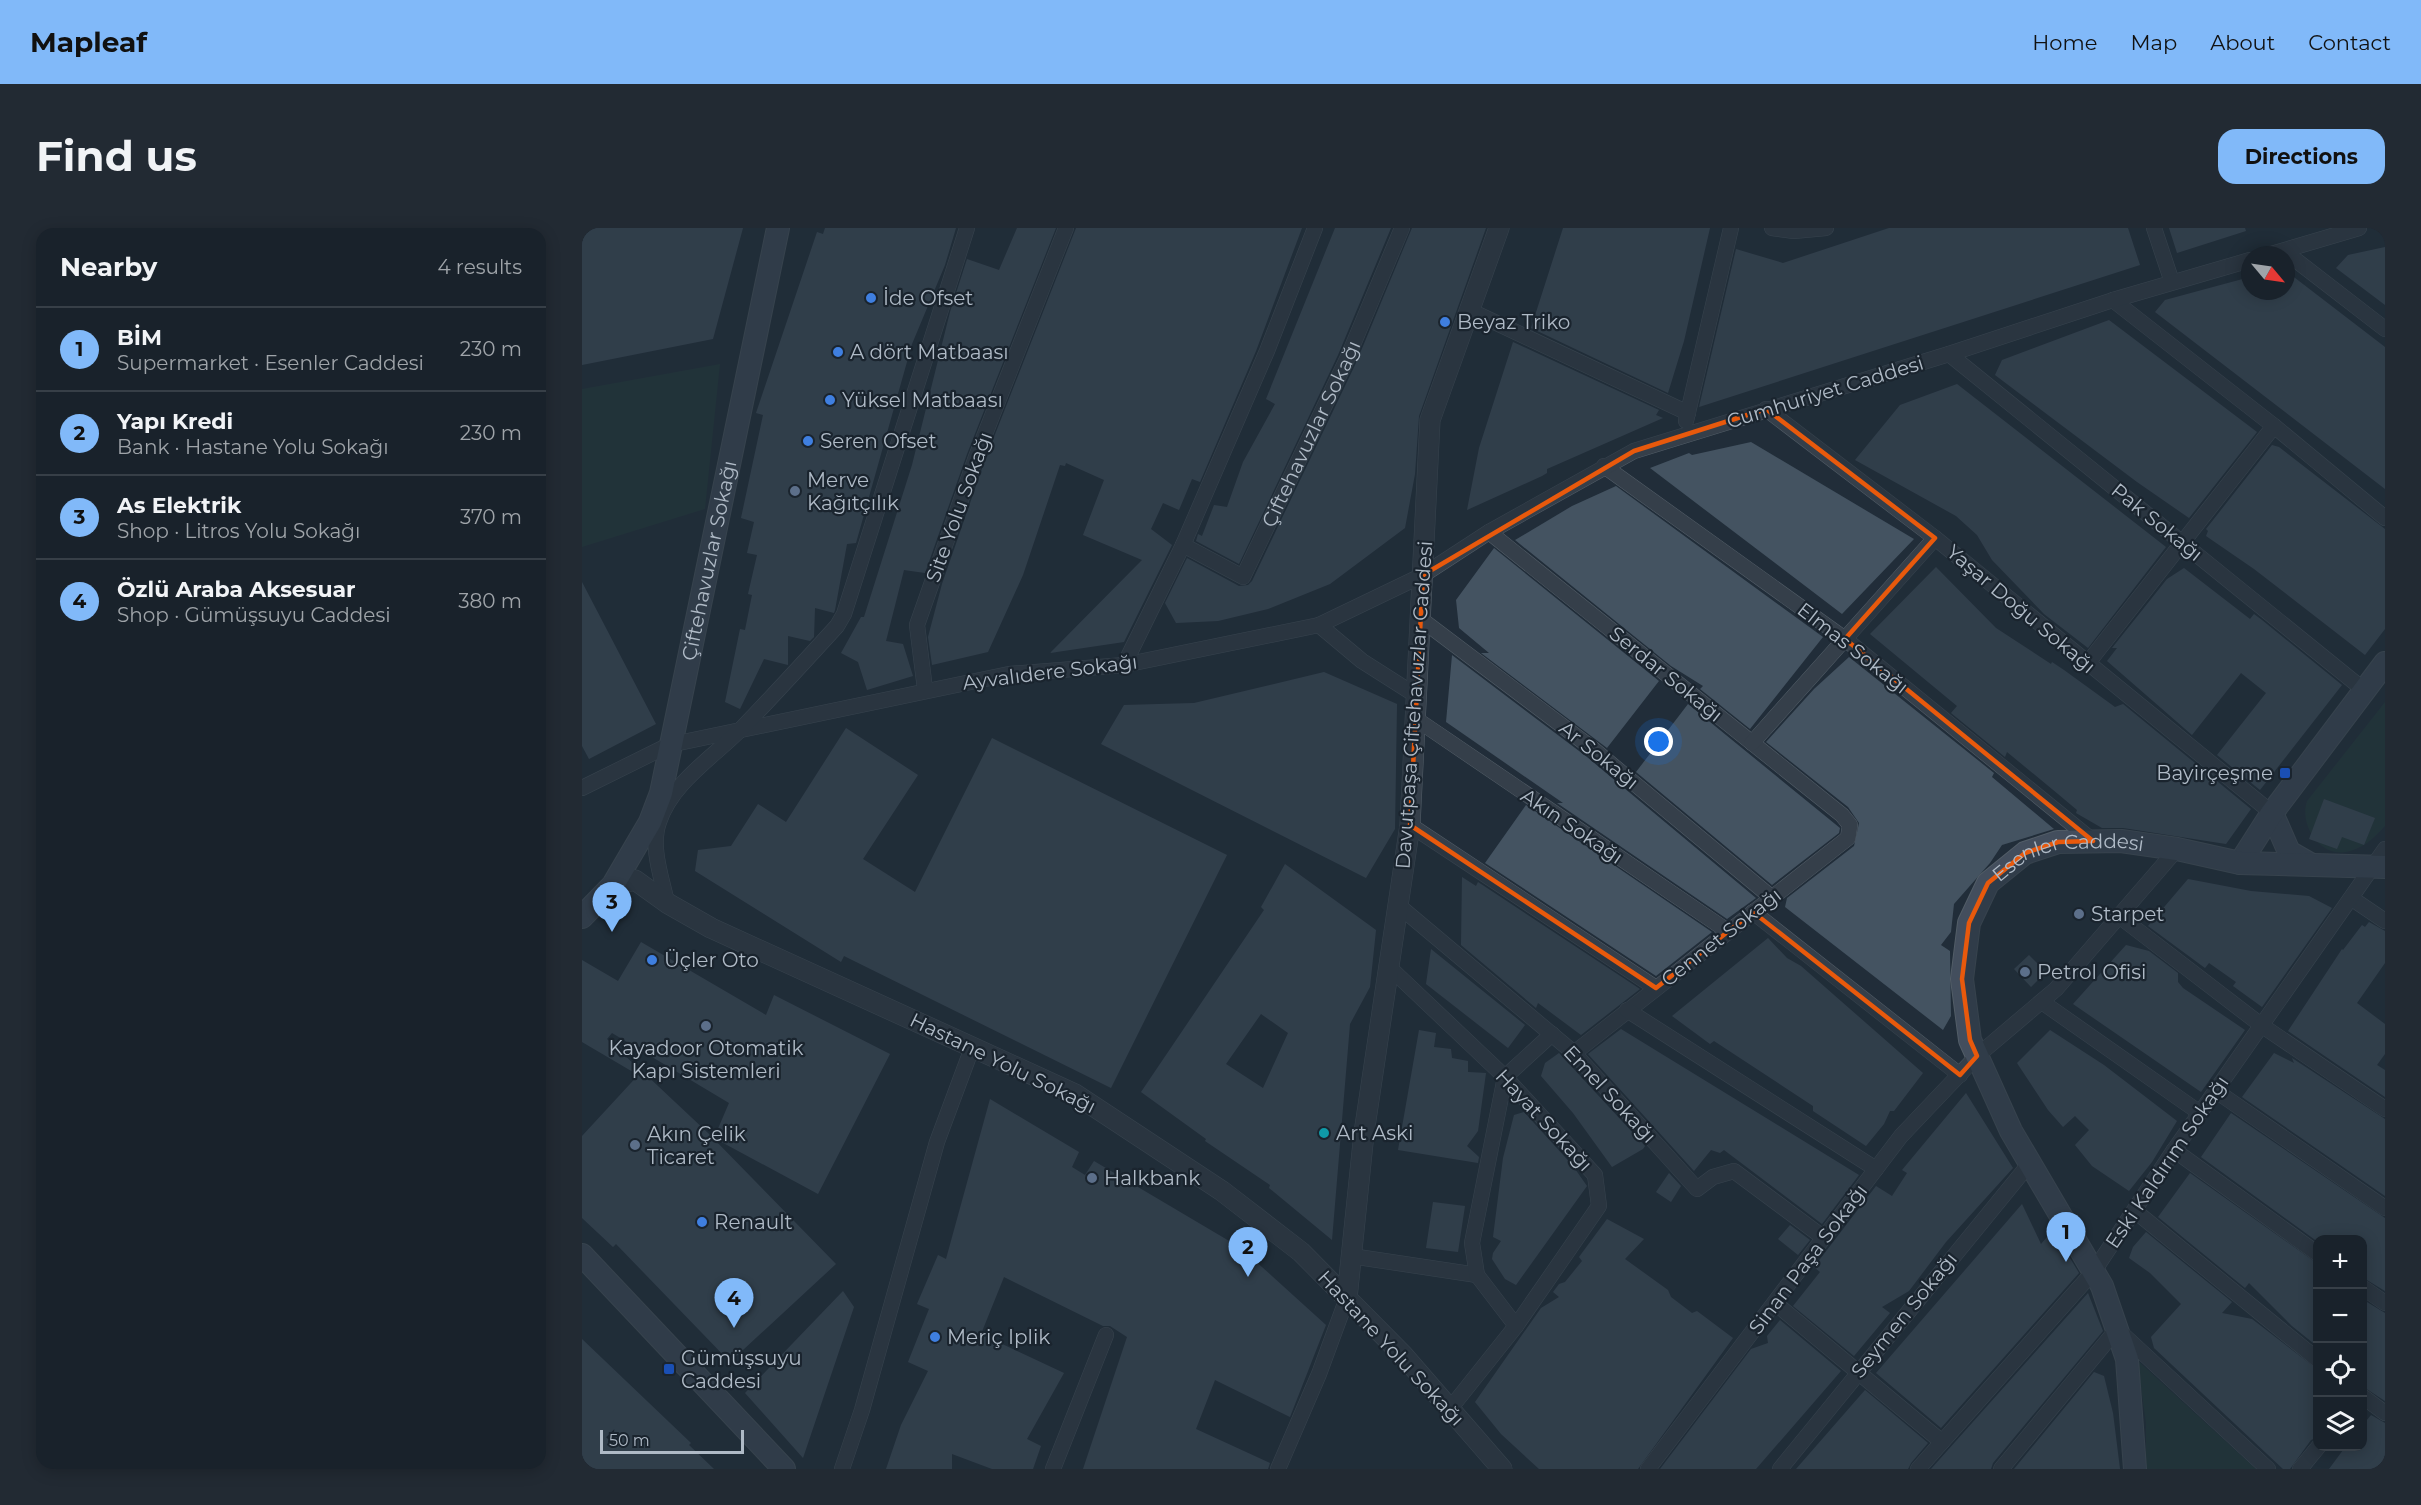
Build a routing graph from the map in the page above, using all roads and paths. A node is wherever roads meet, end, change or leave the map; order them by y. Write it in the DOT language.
graph roads {
  1 [pos="778,228"];
  2 [pos="968,228"];
  3 [pos="1066,228"];
  4 [pos="1315,228"];
  5 [pos="1402,228"];
  6 [pos="1499,228"];
  7 [pos="1731,228"];
  8 [pos="1772,228"];
  9 [pos="1826,228"];
  10 [pos="2154,228"];
  11 [pos="2359,228"];
  12 [pos="2295,248"];
  13 [pos="2295,259"];
  14 [pos="2241,263"];
  15 [pos="2172,282"];
  16 [pos="2113,300"];
  17 [pos="1471,311"];
  18 [pos="2385,329"];
  19 [pos="1949,354"];
  20 [pos="1766,409"];
  21 [pos="1688,413"];
  22 [pos="2274,426"];
  23 [pos="1683,434"];
  24 [pos="1604,466"];
  25 [pos="2385,518"];
  26 [pos="1489,532"];
  27 [pos="1935,538"];
  28 [pos="2182,542"];
  29 [pos="1184,545"];
  30 [pos="1423,575"];
  31 [pos="1422,620"];
  32 [pos="1319,625"];
  33 [pos="1845,639"];
  34 [pos="2385,663"];
  35 [pos="2087,664"];
  36 [pos="1124,665"];
  37 [pos="926,689"];
  38 [pos="2364,690"];
  39 [pos="1417,696"];
  40 [pos="1416,719"];
  41 [pos="742,729"];
  42 [pos="1752,743"];
  43 [pos="669,745"];
  44 [pos="665,770"];
  45 [pos="685,782"];
  46 [pos="582,788"];
  47 [pos="2272,813"];
  48 [pos="1842,815"];
  49 [pos="1410,825"];
  50 [pos="2093,841"];
  51 [pos="2177,849"];
  52 [pos="2381,861"];
  53 [pos="2240,863"];
  54 [pos="2310,864"];
  55 [pos="613,885"];
  56 [pos="1771,897"];
  57 [pos="2351,898"];
  58 [pos="667,903"];
  59 [pos="1399,906"];
  60 [pos="1753,912"];
  61 [pos="2120,916"];
  62 [pos="582,917"];
  63 [pos="2385,921"];
  64 [pos="1729,932"];
  65 [pos="1390,968"];
  66 [pos="1656,988"];
  67 [pos="2042,1002"];
  68 [pos="1627,1010"];
  69 [pos="2261,1025"];
  70 [pos="1552,1034"];
  71 [pos="972,1048"];
  72 [pos="1574,1053"];
  73 [pos="1977,1056"];
  74 [pos="1960,1075"];
  75 [pos="1505,1077"];
  76 [pos="2216,1091"];
  77 [pos="2385,1109"];
  78 [pos="2200,1113"];
  79 [pos="2174,1150"];
  80 [pos="2030,1163"];
  81 [pos="1876,1169"];
  82 [pos="2385,1208"];
  83 [pos="2135,1211"];
  84 [pos="1824,1238"];
  85 [pos="2313,1250"];
  86 [pos="582,1255"];
  87 [pos="1351,1256"];
  88 [pos="2094,1271"];
  89 [pos="1477,1275"];
  90 [pos="2365,1289"];
  91 [pos="1347,1298"];
  92 [pos="1775,1303"];
  93 [pos="2385,1303"];
  94 [pos="1516,1326"];
  95 [pos="2117,1329"];
  96 [pos="1106,1335"];
  97 [pos="672,1349"];
  98 [pos="2313,1356"];
  99 [pos="1858,1371"];
  100 [pos="2367,1400"];
  101 [pos="1449,1410"];
  102 [pos="2385,1413"];
  103 [pos="1942,1442"];
  104 [pos="2315,1451"];
  105 [pos="772,1469"];
  106 [pos="784,1469"];
  107 [pos="802,1469"];
  108 [pos="842,1469"];
  109 [pos="1053,1469"];
  110 [pos="1278,1469"];
  111 [pos="1502,1469"];
  112 [pos="1648,1469"];
  113 [pos="1780,1469"];
  114 [pos="1918,1469"];
  115 [pos="2001,1469"];
  116 [pos="2135,1469"];
  117 [pos="2268,1469"];
  118 [pos="2300,1469"];
  1 -- 43 [label="main road, Çiftehavuzlar Sokağı"];
  2 -- 41 [label="street"];
  3 -- 37 [label="street, Site Yolu Sokağı"];
  4 -- 29 [label="street"];
  5 -- 29 [label="street, Çiftehavuzlar Sokağı"];
  6 -- 17 [label="street, Davutpaşa Çiftehavuzlar Caddesi"];
  7 -- 21 [label="street"];
  8 -- 9 [label="street"];
  10 -- 15 [label="street"];
  11 -- 12 [label="street"];
  13 -- 18 [label="street"];
  14 -- 15 [label="street, Cumhuriyet Caddesi"];
  15 -- 16 [label="street, Cumhuriyet Caddesi"];
  16 -- 19 [label="street, Cumhuriyet Caddesi"];
  16 -- 22 [label="street"];
  17 -- 21 [label="street"];
  17 -- 30 [label="street, Davutpaşa Çiftehavuzlar Caddesi"];
  19 -- 20 [label="street, Cumhuriyet Caddesi"];
  19 -- 28 [label="street, Pak Sokağı"];
  20 -- 23 [label="street, Cumhuriyet Caddesi"];
  20 -- 27 [label="street, Yaşar Doğu Sokağı"];
  21 -- 23 [label="street"];
  22 -- 25 [label="street"];
  22 -- 28 [label="street"];
  23 -- 24 [label="street, Cumhuriyet Caddesi"];
  24 -- 26 [label="street, Cumhuriyet Caddesi"];
  24 -- 33 [label="street, Elmas Sokağı"];
  26 -- 30 [label="street, Cumhuriyet Caddesi"];
  26 -- 42 [label="street, Serdar Sokağı"];
  27 -- 33 [label="street"];
  27 -- 35 [label="street, Yaşar Doğu Sokağı"];
  28 -- 35 [label="street"];
  28 -- 38 [label="street, Pak Sokağı"];
  29 -- 36 [label="street"];
  30 -- 31 [label="street, Davutpaşa Çiftehavuzlar Caddesi"];
  30 -- 32 [label="street, Ayvalıdere Sokağı"];
  31 -- 39 [label="street, Davutpaşa Çiftehavuzlar Caddesi"];
  31 -- 56 [label="street, Ar Sokağı"];
  32 -- 36 [label="street, Ayvalıdere Sokağı"];
  32 -- 39 [label="street"];
  33 -- 42 [label="street"];
  33 -- 50 [label="street, Elmas Sokağı"];
  34 -- 38 [label="main road"];
  35 -- 47 [label="street, Yaşar Doğu Sokağı"];
  36 -- 37 [label="street, Ayvalıdere Sokağı"];
  37 -- 41 [label="street, Ayvalıdere Sokağı"];
  38 -- 47 [label="main road"];
  39 -- 40 [label="street, Davutpaşa Çiftehavuzlar Caddesi"];
  40 -- 49 [label="street, Davutpaşa Çiftehavuzlar Caddesi"];
  40 -- 64 [label="street, Akın Sokağı"];
  41 -- 43 [label="street, Ayvalıdere Sokağı"];
  41 -- 45 [label="street"];
  42 -- 48 [label="street, Serdar Sokağı"];
  43 -- 44 [label="main road, Çiftehavuzlar Sokağı"];
  43 -- 46 [label="street, Ayvalıdere Sokağı"];
  44 -- 45 [label="street"];
  44 -- 55 [label="main road, Çiftehavuzlar Sokağı"];
  45 -- 58 [label="street"];
  47 -- 53 [label="main road"];
  47 -- 54 [label="main road"];
  48 -- 56 [label="street, Cennet Sokağı"];
  49 -- 59 [label="street, Davutpaşa Çiftehavuzlar Caddesi"];
  49 -- 66 [label="street"];
  50 -- 51 [label="main road, Esenler Caddesi"];
  50 -- 73 [label="main road, Esenler Caddesi"];
  51 -- 53 [label="main road, Esenler Caddesi"];
  51 -- 61 [label="street, Sinan Paşa Sokağı"];
  52 -- 54 [label="main road, Esenler Caddesi"];
  52 -- 57 [label="street, Eski Kaldırım Sokağı"];
  53 -- 54 [label="main road, Esenler Caddesi"];
  55 -- 58 [label="street, Hastane Yolu Sokağı"];
  55 -- 62 [label="main road, Çiftehavuzlar Sokağı"];
  56 -- 60 [label="street, Cennet Sokağı"];
  57 -- 63 [label="street"];
  57 -- 69 [label="street, Eski Kaldırım Sokağı"];
  58 -- 71 [label="street, Hastane Yolu Sokağı"];
  59 -- 65 [label="street, Davutpaşa Çiftehavuzlar Caddesi"];
  59 -- 70 [label="street, Emel Sokağı"];
  60 -- 64 [label="street, Cennet Sokağı"];
  60 -- 74 [label="street"];
  61 -- 67 [label="street, Sinan Paşa Sokağı"];
  61 -- 69 [label="street"];
  64 -- 66 [label="street, Cennet Sokağı"];
  65 -- 75 [label="street, Hayat Sokağı"];
  65 -- 87 [label="street, Davutpaşa Çiftehavuzlar Caddesi"];
  66 -- 68 [label="street, Cennet Sokağı"];
  67 -- 73 [label="street, Sinan Paşa Sokağı"];
  67 -- 78 [label="street"];
  68 -- 72 [label="street, Cennet Sokağı"];
  68 -- 81 [label="street"];
  69 -- 76 [label="street, Eski Kaldırım Sokağı"];
  69 -- 77 [label="street"];
  70 -- 72 [label="street, Emel Sokağı"];
  70 -- 75 [label="street"];
  71 -- 91 [label="street, Hastane Yolu Sokağı"];
  71 -- 108 [label="street"];
  72 -- 84 [label="street, Emel Sokağı"];
  73 -- 74 [label="street, Sinan Paşa Sokağı"];
  73 -- 80 [label="main road, Esenler Caddesi"];
  74 -- 81 [label="street, Sinan Paşa Sokağı"];
  75 -- 89 [label="street"];
  75 -- 94 [label="street, Hayat Sokağı"];
  76 -- 78 [label="street, Eski Kaldırım Sokağı"];
  76 -- 82 [label="street"];
  78 -- 79 [label="street, Eski Kaldırım Sokağı"];
  79 -- 83 [label="street, Eski Kaldırım Sokağı"];
  79 -- 85 [label="street"];
  80 -- 88 [label="main road, Esenler Caddesi"];
  80 -- 99 [label="street, Seymen Sokağı"];
  81 -- 84 [label="street, Sinan Paşa Sokağı"];
  83 -- 88 [label="street, Eski Kaldırım Sokağı"];
  83 -- 98 [label="street"];
  84 -- 92 [label="street, Sinan Paşa Sokağı"];
  86 -- 97 [label="main road"];
  87 -- 89 [label="street"];
  87 -- 91 [label="street, Davutpaşa Çiftehavuzlar Caddesi"];
  88 -- 95 [label="main road, Esenler Caddesi"];
  88 -- 103 [label="street, Eski Kaldırım Sokağı"];
  89 -- 94 [label="street"];
  90 -- 93 [label="street"];
  91 -- 101 [label="street, Hastane Yolu Sokağı"];
  91 -- 110 [label="street"];
  92 -- 99 [label="street"];
  92 -- 112 [label="street, Sinan Paşa Sokağı"];
  94 -- 101 [label="street, Hayat Sokağı"];
  95 -- 115 [label="street"];
  95 -- 116 [label="main road, Esenler Caddesi"];
  95 -- 117 [label="street"];
  96 -- 109 [label="street"];
  97 -- 105 [label="main road"];
  97 -- 106 [label="main road"];
  97 -- 107 [label="main road"];
  99 -- 103 [label="street"];
  99 -- 113 [label="street, Seymen Sokağı"];
  100 -- 102 [label="street"];
  101 -- 111 [label="street, Hastane Yolu Sokağı"];
  103 -- 114 [label="street, Eski Kaldırım Sokağı"];
  104 -- 118 [label="street"];
}
